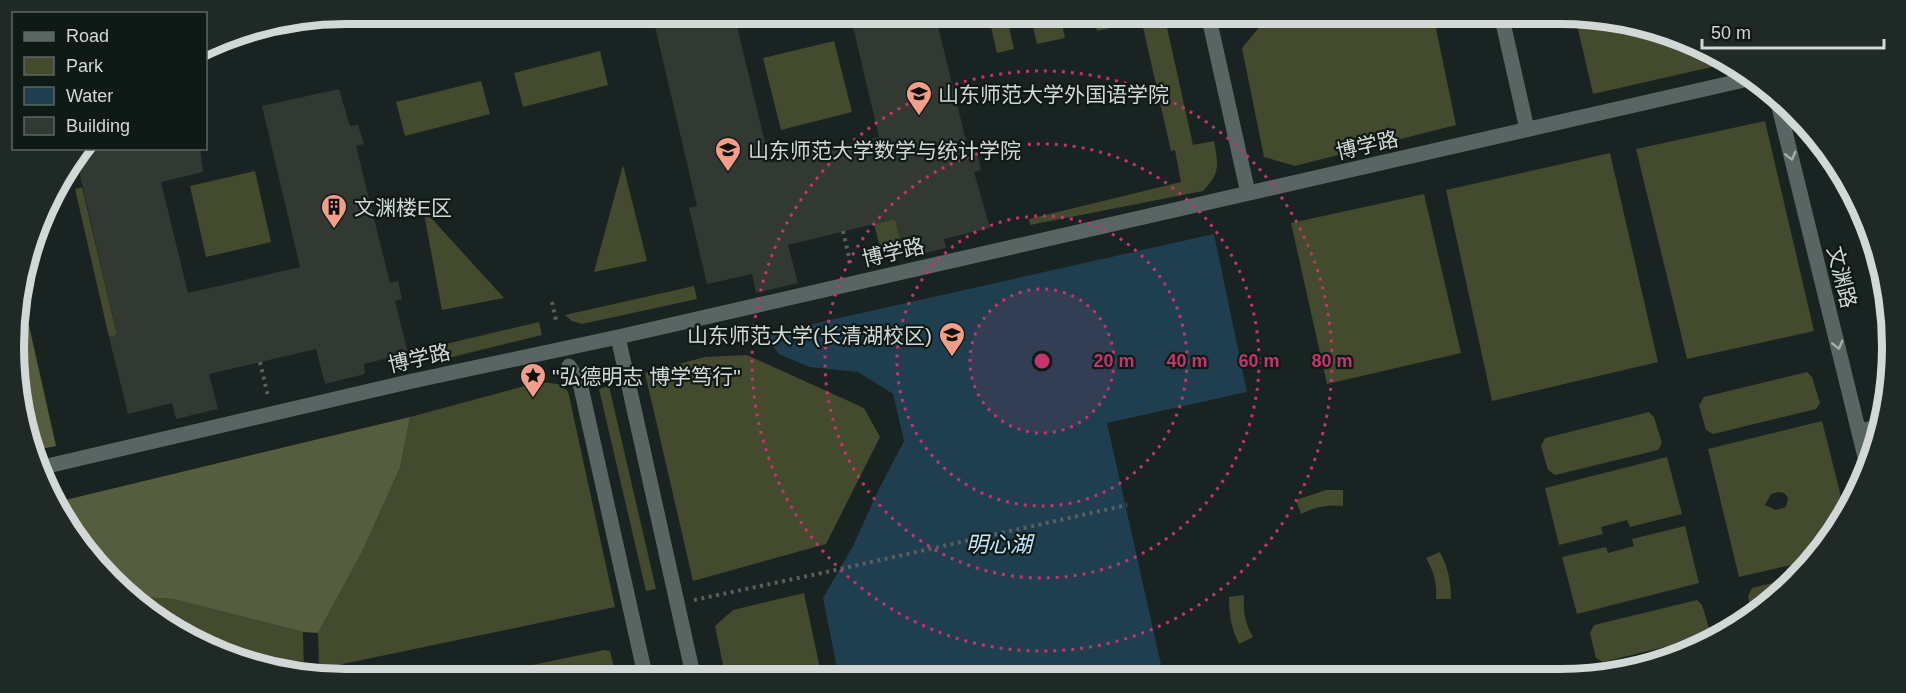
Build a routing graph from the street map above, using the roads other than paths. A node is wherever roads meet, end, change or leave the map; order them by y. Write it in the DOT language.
graph roads {
  1 [pos="1214,24"];
  2 [pos="1503,24"];
  3 [pos="1742,80"];
  4 [pos="1780,111"];
  5 [pos="1527,129"];
  6 [pos="1248,193"];
  7 [pos="618,337"];
  8 [pos="569,366"];
  9 [pos="1871,428"];
  10 [pos="1859,431"];
  11 [pos="1864,452"];
  12 [pos="47,466"];
  13 [pos="644,669"];
  14 [pos="692,669"];
  1 -- 6 [label="street"];
  2 -- 5 [label="street"];
  3 -- 5 [label="street, 博学路"];
  4 -- 10 [label="street, 文渊路, one-way"];
  5 -- 6 [label="street, 博学路"];
  6 -- 7 [label="street, 博学路"];
  7 -- 12 [label="street, 博学路"];
  7 -- 14 [label="street"];
  8 -- 13 [label="street"];
  9 -- 10 [label="street"];
  10 -- 11 [label="street, 文渊路"];
}
